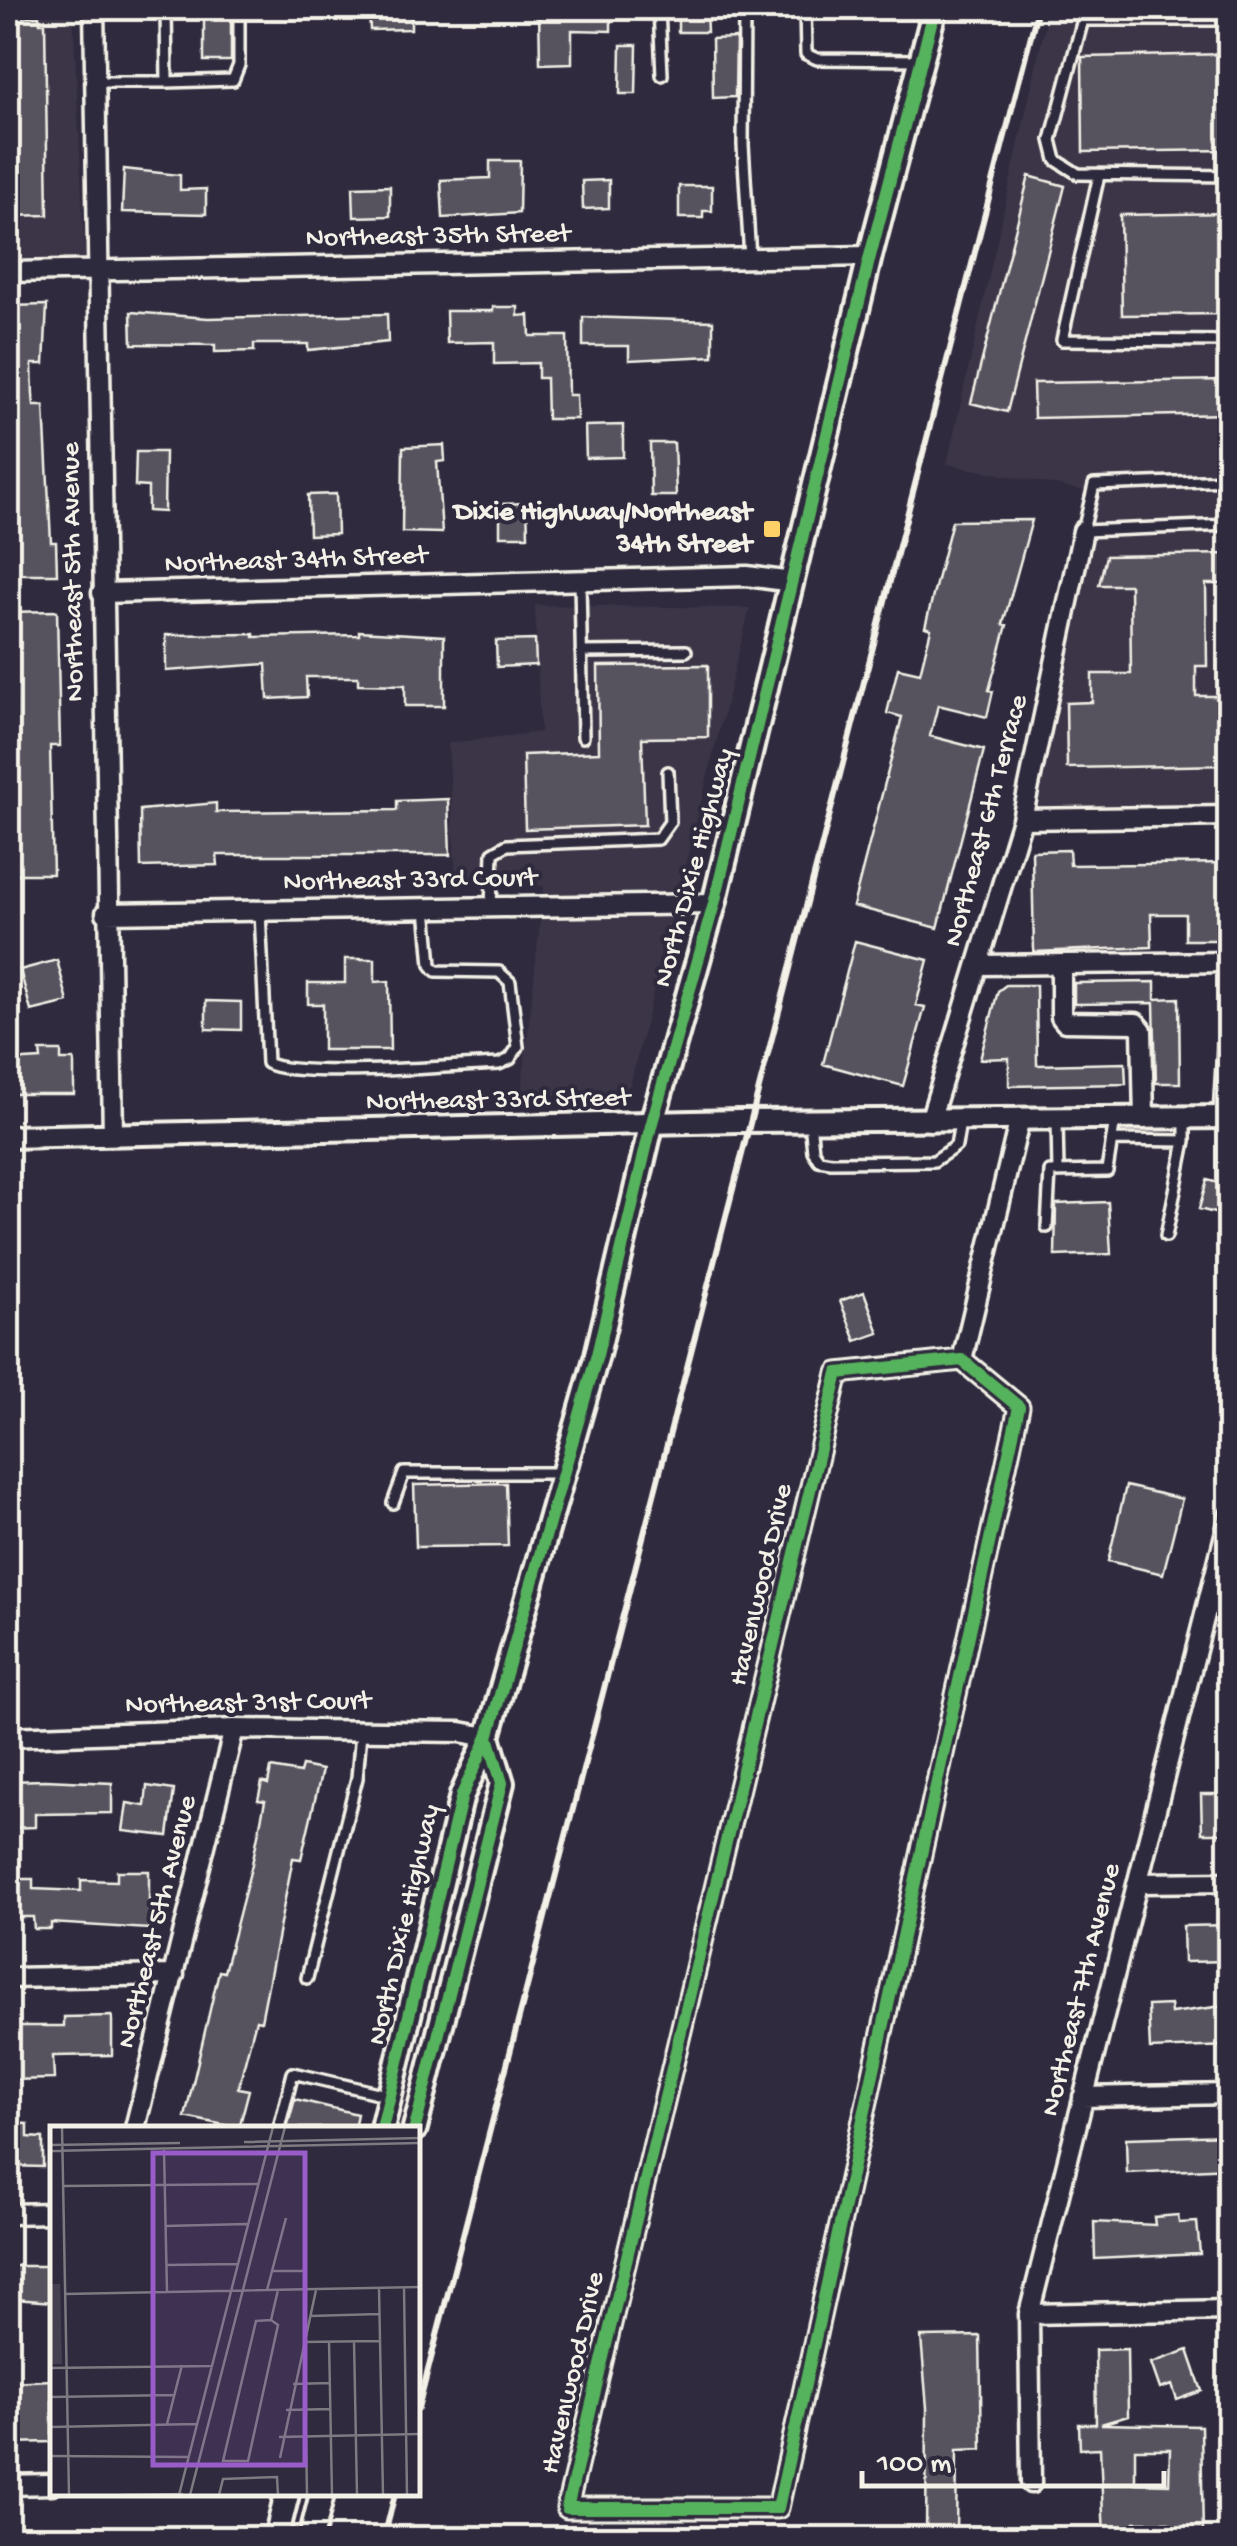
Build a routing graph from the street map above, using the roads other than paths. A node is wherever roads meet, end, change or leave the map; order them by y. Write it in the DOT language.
graph roads {
  1 [pos="94,8"];
  2 [pos="166,8"];
  3 [pos="240,8"];
  4 [pos="659,8"];
  5 [pos="744,8"];
  6 [pos="804,8"];
  7 [pos="936,8"];
  8 [pos="1086,8"];
  9 [pos="1085,20"];
  10 [pos="1230,20"];
  11 [pos="922,60"];
  12 [pos="662,75"];
  13 [pos="95,82"];
  14 [pos="167,82"];
  15 [pos="1099,175"];
  16 [pos="1230,176"];
  17 [pos="870,256"];
  18 [pos="750,258"];
  19 [pos="96,270"];
  20 [pos="8,272"];
  21 [pos="1230,342"];
  22 [pos="1230,480"];
  23 [pos="1230,525"];
  24 [pos="1083,531"];
  25 [pos="580,581"];
  26 [pos="792,582"];
  27 [pos="102,594"];
  28 [pos="686,651"];
  29 [pos="582,652"];
  30 [pos="582,737"];
  31 [pos="668,772"];
  32 [pos="1230,816"];
  33 [pos="1022,819"];
  34 [pos="714,904"];
  35 [pos="492,907"];
  36 [pos="426,908"];
  37 [pos="260,911"];
  38 [pos="106,913"];
  39 [pos="1228,962"];
  40 [pos="1062,964"];
  41 [pos="978,965"];
  42 [pos="1224,1117"];
  43 [pos="1185,1118"];
  44 [pos="1144,1119"];
  45 [pos="810,1121"];
  46 [pos="930,1121"];
  47 [pos="1057,1121"];
  48 [pos="960,1122"];
  49 [pos="1019,1122"];
  50 [pos="651,1126"];
  51 [pos="1115,1129"];
  52 [pos="113,1135"];
  53 [pos="8,1137"];
  54 [pos="1186,1141"];
  55 [pos="1058,1172"];
  56 [pos="1047,1227"];
  57 [pos="1166,1236"];
  58 [pos="962,1360"];
  59 [pos="560,1473"];
  60 [pos="393,1502"];
  61 [pos="1230,1515"];
  62 [pos="1226,1540"];
  63 [pos="234,1728"];
  64 [pos="362,1729"];
  65 [pos="8,1737"];
  66 [pos="488,1737"];
  67 [pos="1230,1882"];
  68 [pos="1138,1883"];
  69 [pos="174,1975"];
  70 [pos="8,1978"];
  71 [pos="306,1978"];
  72 [pos="1230,2094"];
  73 [pos="390,2096"];
  74 [pos="1083,2097"];
  75 [pos="136,2126"];
  76 [pos="280,2126"];
  77 [pos="382,2126"];
  78 [pos="416,2126"];
  79 [pos="50,2213"];
  80 [pos="8,2214"];
  81 [pos="1230,2310"];
  82 [pos="1029,2314"];
  83 [pos="1031,2483"];
  84 [pos="50,2484"];
  85 [pos="8,2485"];
  86 [pos="286,2496"];
  87 [pos="321,2496"];
  88 [pos="276,2538"];
  89 [pos="310,2538"];
  1 -- 13 [label="street, Northeast 5th Avenue"];
  2 -- 14 [label="lane"];
  3 -- 14 [label="lane"];
  4 -- 12 [label="lane"];
  5 -- 18 [label="lane"];
  6 -- 11 [label="lane"];
  7 -- 11 [label="main road, North Dixie Highway"];
  8 -- 9 [label="lane"];
  9 -- 10 [label="lane"];
  9 -- 15 [label="lane"];
  11 -- 17 [label="main road, North Dixie Highway"];
  13 -- 14 [label="lane"];
  13 -- 19 [label="street, Northeast 5th Avenue"];
  15 -- 16 [label="lane"];
  15 -- 21 [label="lane"];
  17 -- 18 [label="street, Northeast 35th Street"];
  17 -- 26 [label="main road, North Dixie Highway"];
  18 -- 19 [label="street, Northeast 35th Street"];
  19 -- 20 [label="street, Northeast 35th Street"];
  19 -- 27 [label="street, Northeast 5th Avenue"];
  22 -- 24 [label="lane"];
  23 -- 24 [label="lane"];
  24 -- 33 [label="street, Northeast 6th Terrace"];
  25 -- 26 [label="street, Northeast 34th Street"];
  25 -- 27 [label="street, Northeast 34th Street"];
  25 -- 29 [label="lane"];
  26 -- 34 [label="main road, North Dixie Highway"];
  27 -- 38 [label="street, Northeast 5th Avenue"];
  28 -- 29 [label="lane"];
  29 -- 30 [label="lane"];
  31 -- 35 [label="lane"];
  32 -- 33 [label="street"];
  33 -- 41 [label="street, Northeast 6th Terrace"];
  34 -- 35 [label="street, Northeast 33rd Court"];
  34 -- 50 [label="main road, North Dixie Highway"];
  35 -- 36 [label="street, Northeast 33rd Court"];
  36 -- 37 [label="street, Northeast 33rd Court"];
  36 -- 37 [label="lane"];
  37 -- 38 [label="street, Northeast 33rd Court"];
  38 -- 52 [label="street, Northeast 5th Avenue"];
  39 -- 40 [label="street"];
  39 -- 42 [label="lane"];
  40 -- 41 [label="street"];
  40 -- 44 [label="street"];
  41 -- 46 [label="street, Northeast 6th Terrace"];
  42 -- 43 [label="street, Northeast 33rd Street"];
  43 -- 44 [label="street, Northeast 33rd Street"];
  43 -- 54 [label="lane"];
  44 -- 51 [label="street, Northeast 33rd Street"];
  45 -- 46 [label="street, Northeast 33rd Street"];
  45 -- 48 [label="lane"];
  45 -- 50 [label="street, Northeast 33rd Street"];
  46 -- 48 [label="street, Northeast 33rd Street"];
  47 -- 49 [label="street, Northeast 33rd Street"];
  47 -- 51 [label="street, Northeast 33rd Street"];
  47 -- 55 [label="lane"];
  48 -- 49 [label="street, Northeast 33rd Street"];
  49 -- 58 [label="street"];
  50 -- 52 [label="street, Northeast 33rd Street"];
  50 -- 59 [label="main road, North Dixie Highway"];
  51 -- 54 [label="lane"];
  51 -- 55 [label="lane"];
  52 -- 53 [label="street, Northeast 33rd Street"];
  54 -- 57 [label="lane"];
  55 -- 56 [label="lane"];
  58 -- 58 [label="street, Havenwood Drive"];
  59 -- 60 [label="lane"];
  59 -- 66 [label="main road, North Dixie Highway"];
  61 -- 62 [label="street, Northeast 7th Avenue"];
  62 -- 68 [label="street, Northeast 7th Avenue"];
  63 -- 64 [label="street, Northeast 31st Court"];
  63 -- 65 [label="street, Northeast 31st Court"];
  63 -- 69 [label="street, Northeast 5th Avenue"];
  64 -- 66 [label="street, Northeast 31st Court"];
  64 -- 71 [label="lane"];
  66 -- 73 [label="main road, North Dixie Highway"];
  66 -- 78 [label="main road, North Dixie Highway"];
  67 -- 68 [label="street"];
  68 -- 74 [label="street, Northeast 7th Avenue"];
  69 -- 70 [label="street"];
  69 -- 75 [label="street, Northeast 5th Avenue"];
  72 -- 74 [label="street"];
  73 -- 76 [label="lane"];
  73 -- 77 [label="main road, North Dixie Highway"];
  74 -- 82 [label="street, Northeast 7th Avenue"];
  79 -- 80 [label="street"];
  81 -- 82 [label="street"];
  82 -- 83 [label="street, Northeast 7th Avenue"];
  84 -- 85 [label="street"];
  86 -- 88 [label="main road"];
  87 -- 89 [label="main road"];
}
